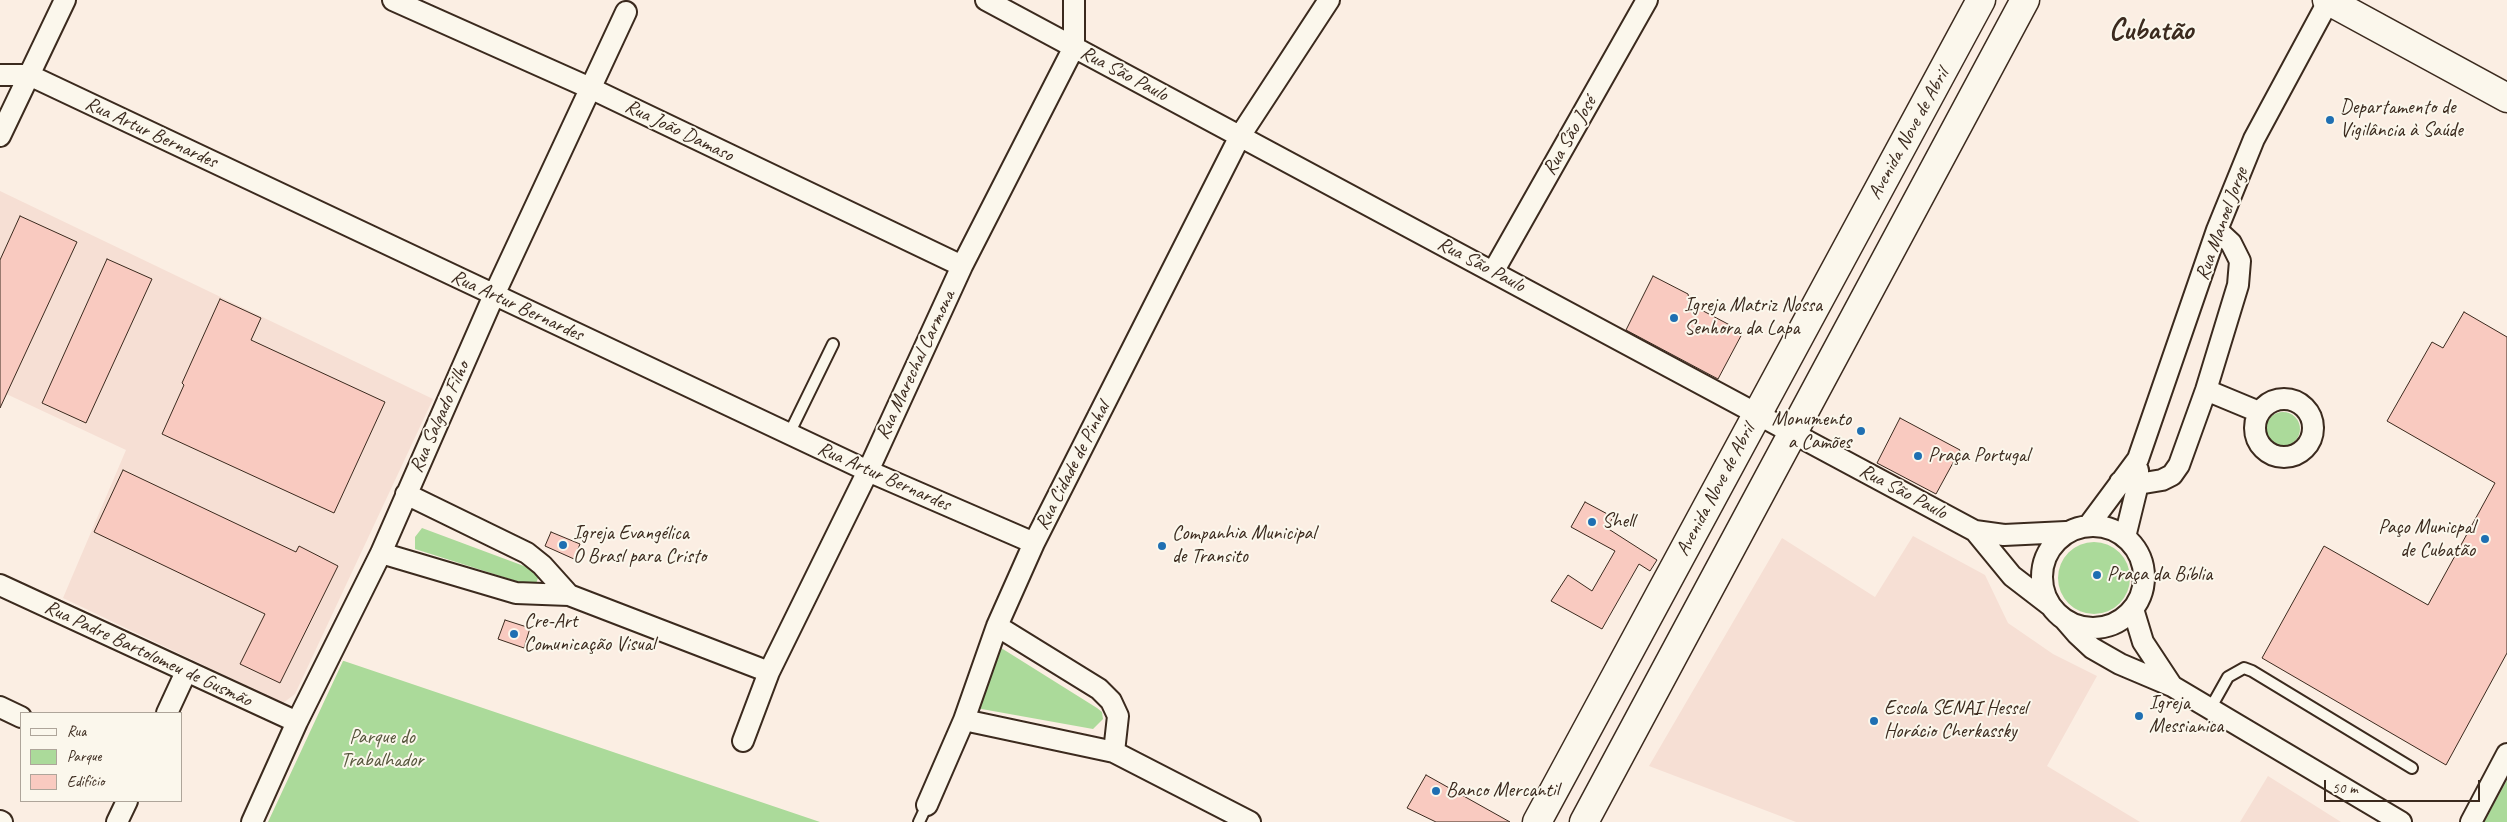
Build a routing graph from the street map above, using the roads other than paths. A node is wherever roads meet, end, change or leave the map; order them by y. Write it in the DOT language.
graph roads {
  1 [pos="65,0"];
  2 [pos="393,0"];
  3 [pos="986,0"];
  4 [pos="1074,0"];
  5 [pos="1329,0"];
  6 [pos="1647,0"];
  7 [pos="2025,0"];
  8 [pos="2328,0"];
  9 [pos="1976,4"];
  10 [pos="626,12"];
  11 [pos="1074,47"];
  12 [pos="29,75"];
  13 [pos="0,76"];
  14 [pos="590,88"];
  15 [pos="2507,98"];
  16 [pos="0,136"];
  17 [pos="1240,136"];
  18 [pos="2217,230"];
  19 [pos="962,266"];
  20 [pos="1493,272"];
  21 [pos="494,295"];
  22 [pos="832,344"];
  23 [pos="2206,390"];
  24 [pos="2259,412"];
  25 [pos="1758,414"];
  26 [pos="1792,432"];
  27 [pos="789,434"];
  28 [pos="868,471"];
  29 [pos="2129,483"];
  30 [pos="406,494"];
  31 [pos="2090,525"];
  32 [pos="1975,531"];
  33 [pos="2066,532"];
  34 [pos="2125,536"];
  35 [pos="1034,543"];
  36 [pos="381,553"];
  37 [pos="0,585"];
  38 [pos="569,595"];
  39 [pos="2133,609"];
  40 [pos="2057,613"];
  41 [pos="997,626"];
  42 [pos="186,672"];
  43 [pos="769,672"];
  44 [pos="2172,686"];
  45 [pos="0,707"];
  46 [pos="2210,709"];
  47 [pos="167,712"];
  48 [pos="20,717"];
  49 [pos="964,720"];
  50 [pos="297,722"];
  51 [pos="742,741"];
  52 [pos="1114,752"];
  53 [pos="2507,754"];
  54 [pos="2412,768"];
  55 [pos="127,802"];
  56 [pos="923,813"];
  57 [pos="117,822"];
  58 [pos="252,822"];
  59 [pos="1250,822"];
  60 [pos="1537,822"];
  61 [pos="1584,822"];
  62 [pos="2401,822"];
  63 [pos="2471,822"];
  1 -- 12 [label="street"];
  2 -- 14 [label="street, Rua João Damaso"];
  3 -- 11 [label="street, Rua São Paulo"];
  4 -- 11 [label="street"];
  5 -- 17 [label="street, Rua Cidade de Pinhal"];
  6 -- 20 [label="street, Rua São José"];
  7 -- 26 [label="main road, Avenida Nove de Abril"];
  8 -- 15 [label="main road"];
  8 -- 18 [label="street, Rua Manoel Jorge"];
  9 -- 25 [label="main road, Avenida Nove de Abril"];
  10 -- 14 [label="street, Rua Salgado Filho"];
  11 -- 17 [label="street, Rua São Paulo"];
  11 -- 19 [label="street, Rua Marechal Carmona"];
  12 -- 13 [label="street, Rua Artur Bernardes"];
  12 -- 16 [label="street"];
  12 -- 21 [label="street, Rua Artur Bernardes"];
  14 -- 19 [label="street, Rua João Damaso"];
  14 -- 21 [label="street, Rua Salgado Filho"];
  17 -- 20 [label="street, Rua São Paulo"];
  17 -- 35 [label="street, Rua Cidade de Pinhal"];
  18 -- 23 [label="street"];
  18 -- 29 [label="street, Rua Manoel Jorge"];
  19 -- 28 [label="street, Rua Marechal Carmona"];
  20 -- 25 [label="street, Rua São Paulo"];
  21 -- 27 [label="street, Rua Artur Bernardes"];
  21 -- 30 [label="street, Rua Salgado Filho"];
  22 -- 27 [label="lane"];
  23 -- 24 [label="street"];
  23 -- 29 [label="street"];
  25 -- 26 [label="street, Rua São Paulo"];
  25 -- 60 [label="main road, Avenida Nove de Abril"];
  26 -- 32 [label="street, Rua São Paulo"];
  26 -- 61 [label="main road, Avenida Nove de Abril"];
  27 -- 28 [label="street, Rua Artur Bernardes"];
  28 -- 35 [label="street, Rua Artur Bernardes"];
  28 -- 43 [label="street, Rua Marechal Carmona"];
  29 -- 31 [label="street, Rua Manoel Jorge"];
  29 -- 34 [label="street, Rua Manoel Jorge"];
  30 -- 36 [label="street, Rua Salgado Filho"];
  30 -- 38 [label="street"];
  31 -- 33 [label="street"];
  31 -- 34 [label="street"];
  32 -- 33 [label="street, Rua São Paulo"];
  32 -- 40 [label="street, Rua São Paulo"];
  33 -- 40 [label="street"];
  34 -- 39 [label="street"];
  35 -- 41 [label="street, Rua Cidade de Pinhal"];
  36 -- 38 [label="street"];
  36 -- 50 [label="street, Rua Salgado Filho"];
  37 -- 42 [label="street, Rua Padre Bartolomeu de Gusmão"];
  38 -- 43 [label="street"];
  39 -- 40 [label="street"];
  39 -- 44 [label="street"];
  40 -- 44 [label="street"];
  41 -- 49 [label="street, Rua Cidade de Pinhal"];
  41 -- 52 [label="street"];
  42 -- 47 [label="street"];
  42 -- 50 [label="street, Rua Padre Bartolomeu de Gusmão"];
  43 -- 51 [label="street, Rua Marechal Carmona"];
  44 -- 46 [label="street"];
  45 -- 48 [label="street"];
  46 -- 54 [label="lane"];
  46 -- 62 [label="street"];
  49 -- 52 [label="street"];
  49 -- 56 [label="street, Rua Cidade de Pinhal"];
  50 -- 58 [label="street, Rua Salgado Filho"];
  52 -- 59 [label="street"];
  53 -- 63 [label="street"];
  55 -- 57 [label="street"];
}
